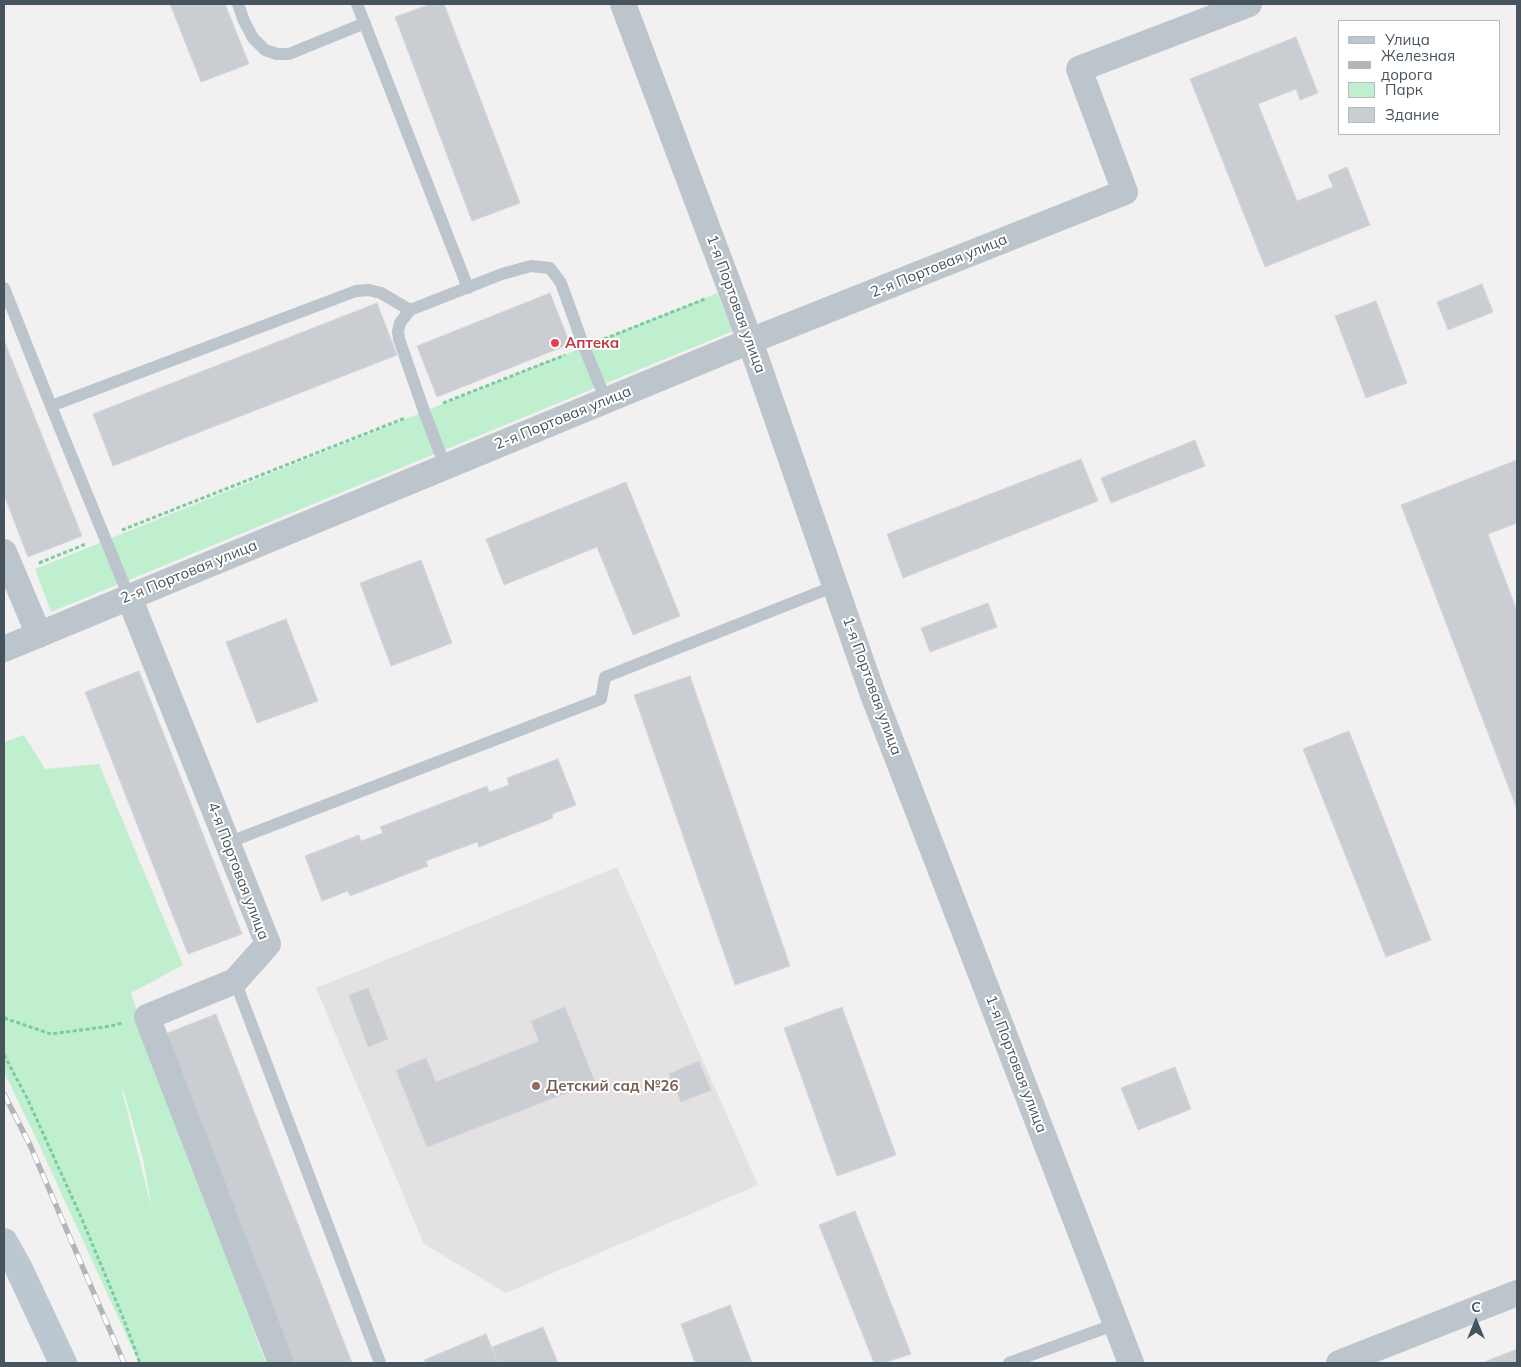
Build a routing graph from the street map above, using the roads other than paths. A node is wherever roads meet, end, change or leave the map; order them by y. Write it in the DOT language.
graph roads {
  1 [pos="238,4"];
  2 [pos="357,4"];
  3 [pos="623,4"];
  4 [pos="1249,4"];
  5 [pos="365,23"];
  6 [pos="4,288"];
  7 [pos="468,288"];
  8 [pos="410,310"];
  9 [pos="750,341"];
  10 [pos="606,400"];
  11 [pos="51,406"];
  12 [pos="445,466"];
  13 [pos="8,563"];
  14 [pos="836,586"];
  15 [pos="129,597"];
  16 [pos="39,634"];
  17 [pos="4,649"];
  18 [pos="227,843"];
  19 [pos="235,982"];
  20 [pos="4,1242"];
  21 [pos="1517,1293"];
  22 [pos="1116,1324"];
  23 [pos="63,1363"];
  24 [pos="281,1363"];
  25 [pos="380,1363"];
  26 [pos="1009,1363"];
  27 [pos="1131,1363"];
  28 [pos="1339,1363"];
  1 -- 5 [label="lane"];
  2 -- 5 [label="lane"];
  3 -- 9 [label="street, 1-я Портовая улица"];
  4 -- 9 [label="street, 2-я Портовая улица"];
  5 -- 7 [label="lane"];
  6 -- 11 [label="lane"];
  7 -- 8 [label="lane"];
  7 -- 10 [label="lane"];
  8 -- 11 [label="lane"];
  8 -- 12 [label="lane"];
  9 -- 10 [label="street, 2-я Портовая улица"];
  9 -- 14 [label="street, 1-я Портовая улица"];
  10 -- 12 [label="street, 2-я Портовая улица"];
  11 -- 15 [label="lane"];
  12 -- 15 [label="street, 2-я Портовая улица"];
  13 -- 16 [label="street"];
  14 -- 18 [label="lane"];
  14 -- 22 [label="street, 1-я Портовая улица"];
  15 -- 16 [label="street, 2-я Портовая улица"];
  15 -- 18 [label="street, 4-я Портовая улица"];
  16 -- 17 [label="street, 2-я Портовая улица"];
  18 -- 19 [label="street, 4-я Портовая улица"];
  19 -- 24 [label="street, 4-я Портовая улица"];
  19 -- 25 [label="lane"];
  20 -- 23 [label="street"];
  21 -- 28 [label="street"];
  22 -- 26 [label="lane"];
  22 -- 27 [label="street, 1-я Портовая улица"];
}
